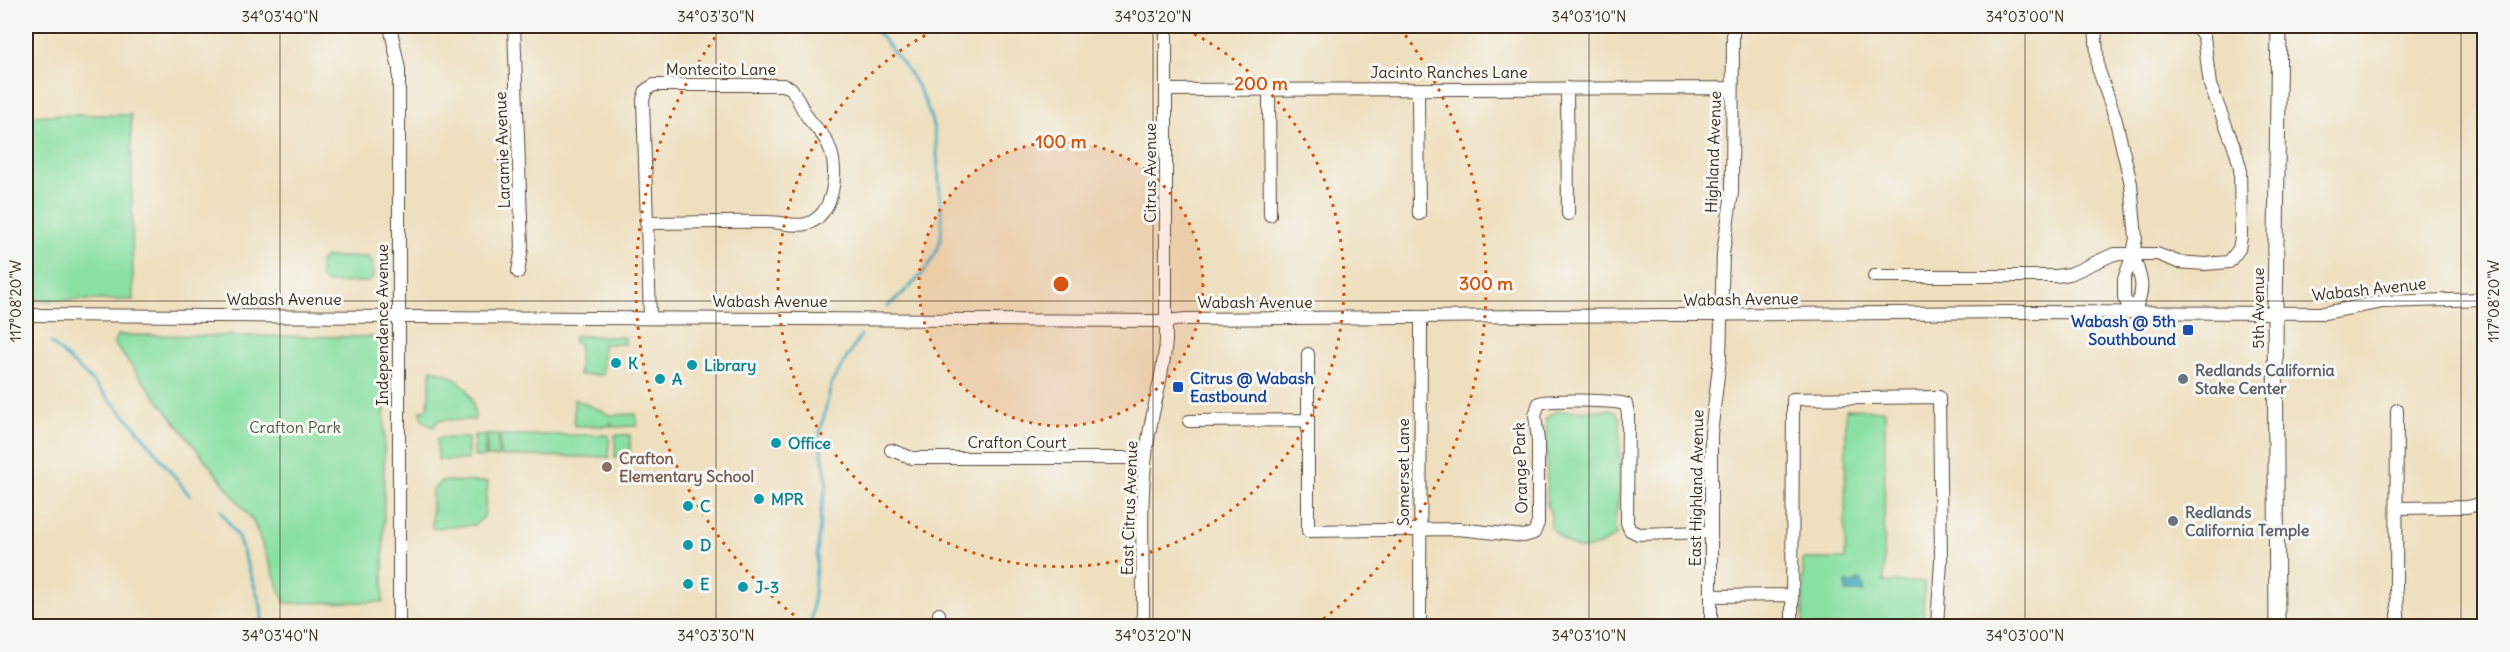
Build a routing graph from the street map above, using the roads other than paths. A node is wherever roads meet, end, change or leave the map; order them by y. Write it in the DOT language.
graph roads {
  1 [pos="390,26"];
  2 [pos="514,26"];
  3 [pos="1166,26"];
  4 [pos="1733,26"];
  5 [pos="2095,26"];
  6 [pos="2279,26"];
  7 [pos="2197,27"];
  8 [pos="1567,88"];
  9 [pos="1732,88"];
  10 [pos="1418,89"];
  11 [pos="1166,90"];
  12 [pos="1269,90"];
  13 [pos="1419,214"];
  14 [pos="1568,214"];
  15 [pos="1270,215"];
  16 [pos="646,224"];
  17 [pos="2133,254"];
  18 [pos="518,273"];
  19 [pos="1874,276"];
  20 [pos="2484,299"];
  21 [pos="2133,312"];
  22 [pos="2275,313"];
  23 [pos="26,315"];
  24 [pos="1720,315"];
  25 [pos="399,316"];
  26 [pos="650,317"];
  27 [pos="1421,318"];
  28 [pos="1166,321"];
  29 [pos="1308,354"];
  30 [pos="2397,410"];
  31 [pos="1308,420"];
  32 [pos="1189,421"];
  33 [pos="891,450"];
  34 [pos="1145,458"];
  35 [pos="2484,504"];
  36 [pos="2397,508"];
  37 [pos="1419,529"];
  38 [pos="1710,532"];
  39 [pos="1711,596"];
  40 [pos="1792,596"];
  41 [pos="399,627"];
  42 [pos="1143,627"];
  43 [pos="1420,627"];
  44 [pos="1711,627"];
  45 [pos="1792,627"];
  46 [pos="1936,627"];
  47 [pos="2277,627"];
  48 [pos="2399,627"];
  1 -- 25 [label="street, Independence Avenue"];
  2 -- 18 [label="street, Laramie Avenue"];
  3 -- 11 [label="street, Citrus Avenue"];
  4 -- 9 [label="street, Highland Avenue"];
  5 -- 17 [label="street"];
  6 -- 22 [label="main road, 5th Avenue"];
  7 -- 17 [label="street"];
  8 -- 9 [label="street, Jacinto Ranches Lane"];
  8 -- 10 [label="street, Jacinto Ranches Lane"];
  8 -- 14 [label="street"];
  9 -- 24 [label="street, Highland Avenue"];
  10 -- 12 [label="street, Jacinto Ranches Lane"];
  10 -- 13 [label="street"];
  11 -- 12 [label="street, Jacinto Ranches Lane"];
  11 -- 28 [label="street, Citrus Avenue"];
  12 -- 15 [label="street"];
  16 -- 16 [label="street, Montecito Lane"];
  16 -- 26 [label="street, Montecito Lane"];
  17 -- 19 [label="street"];
  17 -- 21 [label="street"];
  17 -- 21 [label="street"];
  20 -- 22 [label="street, Wabash Avenue"];
  21 -- 22 [label="street, Wabash Avenue"];
  21 -- 24 [label="street, Wabash Avenue"];
  22 -- 47 [label="main road, 5th Avenue"];
  23 -- 25 [label="street, Wabash Avenue"];
  24 -- 27 [label="street, Wabash Avenue"];
  24 -- 38 [label="street, East Highland Avenue"];
  25 -- 26 [label="street, Wabash Avenue"];
  25 -- 41 [label="street, Independence Avenue"];
  26 -- 28 [label="street, Wabash Avenue"];
  27 -- 28 [label="street, Wabash Avenue"];
  27 -- 37 [label="street, Somerset Lane"];
  28 -- 34 [label="street, East Citrus Avenue"];
  29 -- 31 [label="street"];
  30 -- 36 [label="street"];
  31 -- 32 [label="street"];
  31 -- 37 [label="street"];
  33 -- 34 [label="street, Crafton Court"];
  34 -- 42 [label="street, East Citrus Avenue"];
  35 -- 36 [label="street"];
  36 -- 48 [label="street"];
  37 -- 38 [label="street, Orange Park"];
  37 -- 43 [label="street, Somerset Lane"];
  38 -- 39 [label="street, East Highland Avenue"];
  39 -- 40 [label="street"];
  39 -- 44 [label="street, East Highland Avenue"];
  40 -- 45 [label="street"];
  40 -- 46 [label="street"];
}
